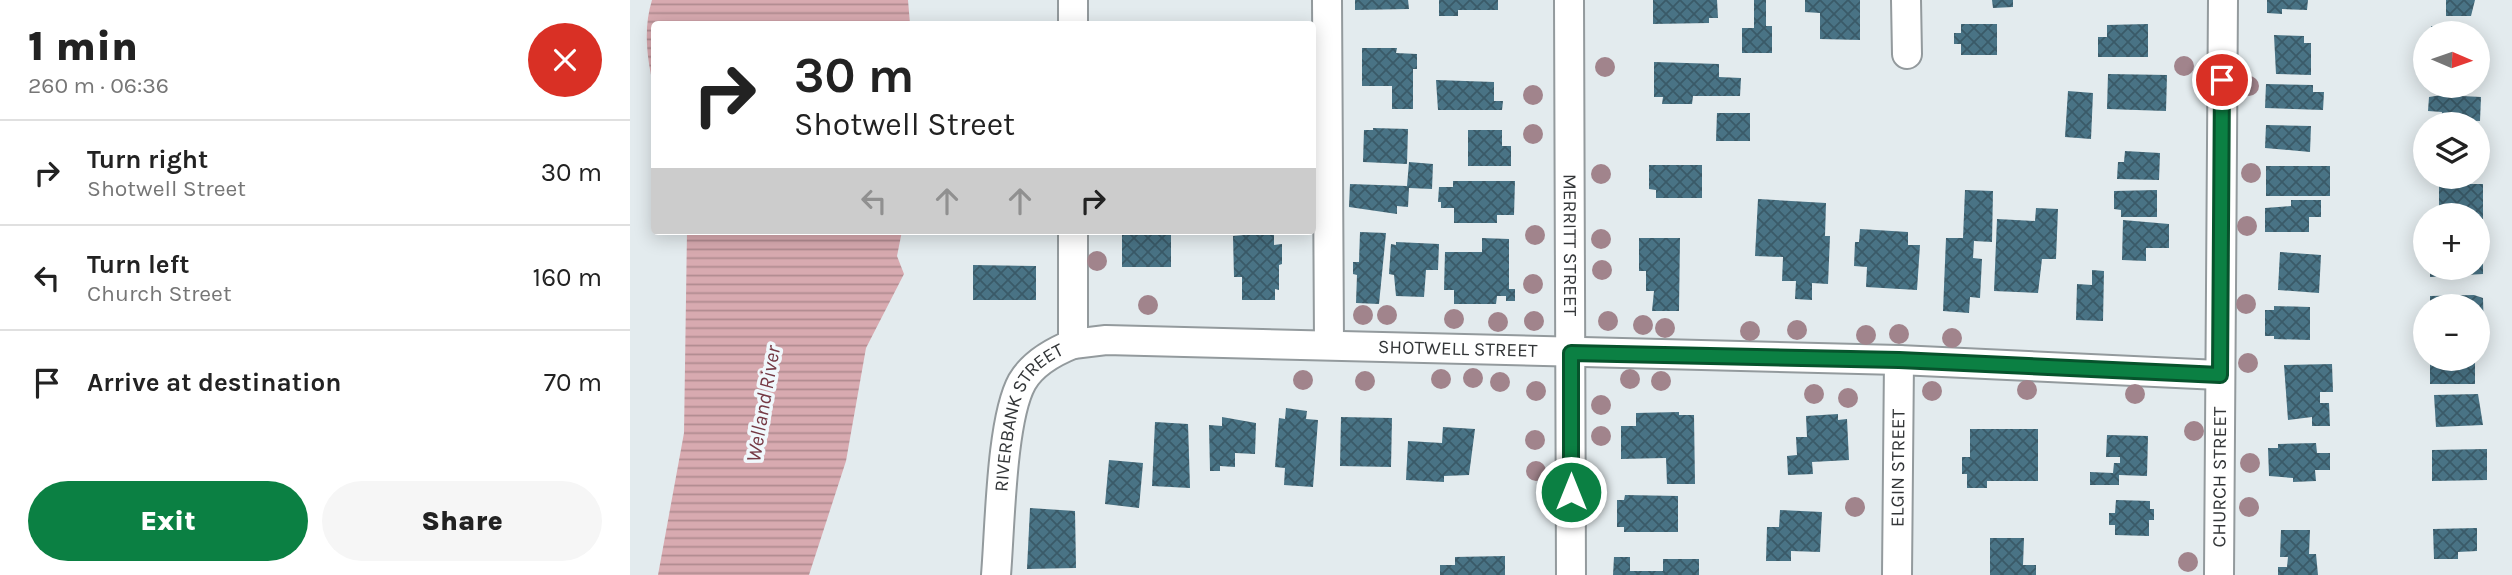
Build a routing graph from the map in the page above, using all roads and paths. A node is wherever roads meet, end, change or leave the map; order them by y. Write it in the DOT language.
graph roads {
  1 [pos="1073,0"];
  2 [pos="1328,0"];
  3 [pos="1569,0"];
  4 [pos="1906,0"];
  5 [pos="2223,0"];
  6 [pos="1073,21"];
  7 [pos="1907,54"];
  8 [pos="1073,235"];
  9 [pos="1073,344"];
  10 [pos="1329,344"];
  11 [pos="1571,353"];
  12 [pos="1899,360"];
  13 [pos="2220,375"];
  14 [pos="996,575"];
  15 [pos="1572,575"];
  16 [pos="1897,575"];
  17 [pos="2219,575"];
  1 -- 6 [label="street"];
  2 -- 10 [label="street"];
  3 -- 11 [label="street, MERRITT STREET"];
  4 -- 7 [label="street"];
  5 -- 13 [label="street, CHURCH STREET"];
  8 -- 9 [label="street, RIVERBANK STREET"];
  9 -- 10 [label="street, SHOTWELL STREET"];
  9 -- 14 [label="street, RIVERBANK STREET"];
  10 -- 11 [label="street, SHOTWELL STREET"];
  11 -- 12 [label="street, SHOTWELL STREET"];
  11 -- 15 [label="street, MERRITT STREET"];
  12 -- 13 [label="street, SHOTWELL STREET"];
  12 -- 16 [label="street, ELGIN STREET"];
  13 -- 17 [label="street, CHURCH STREET"];
}
